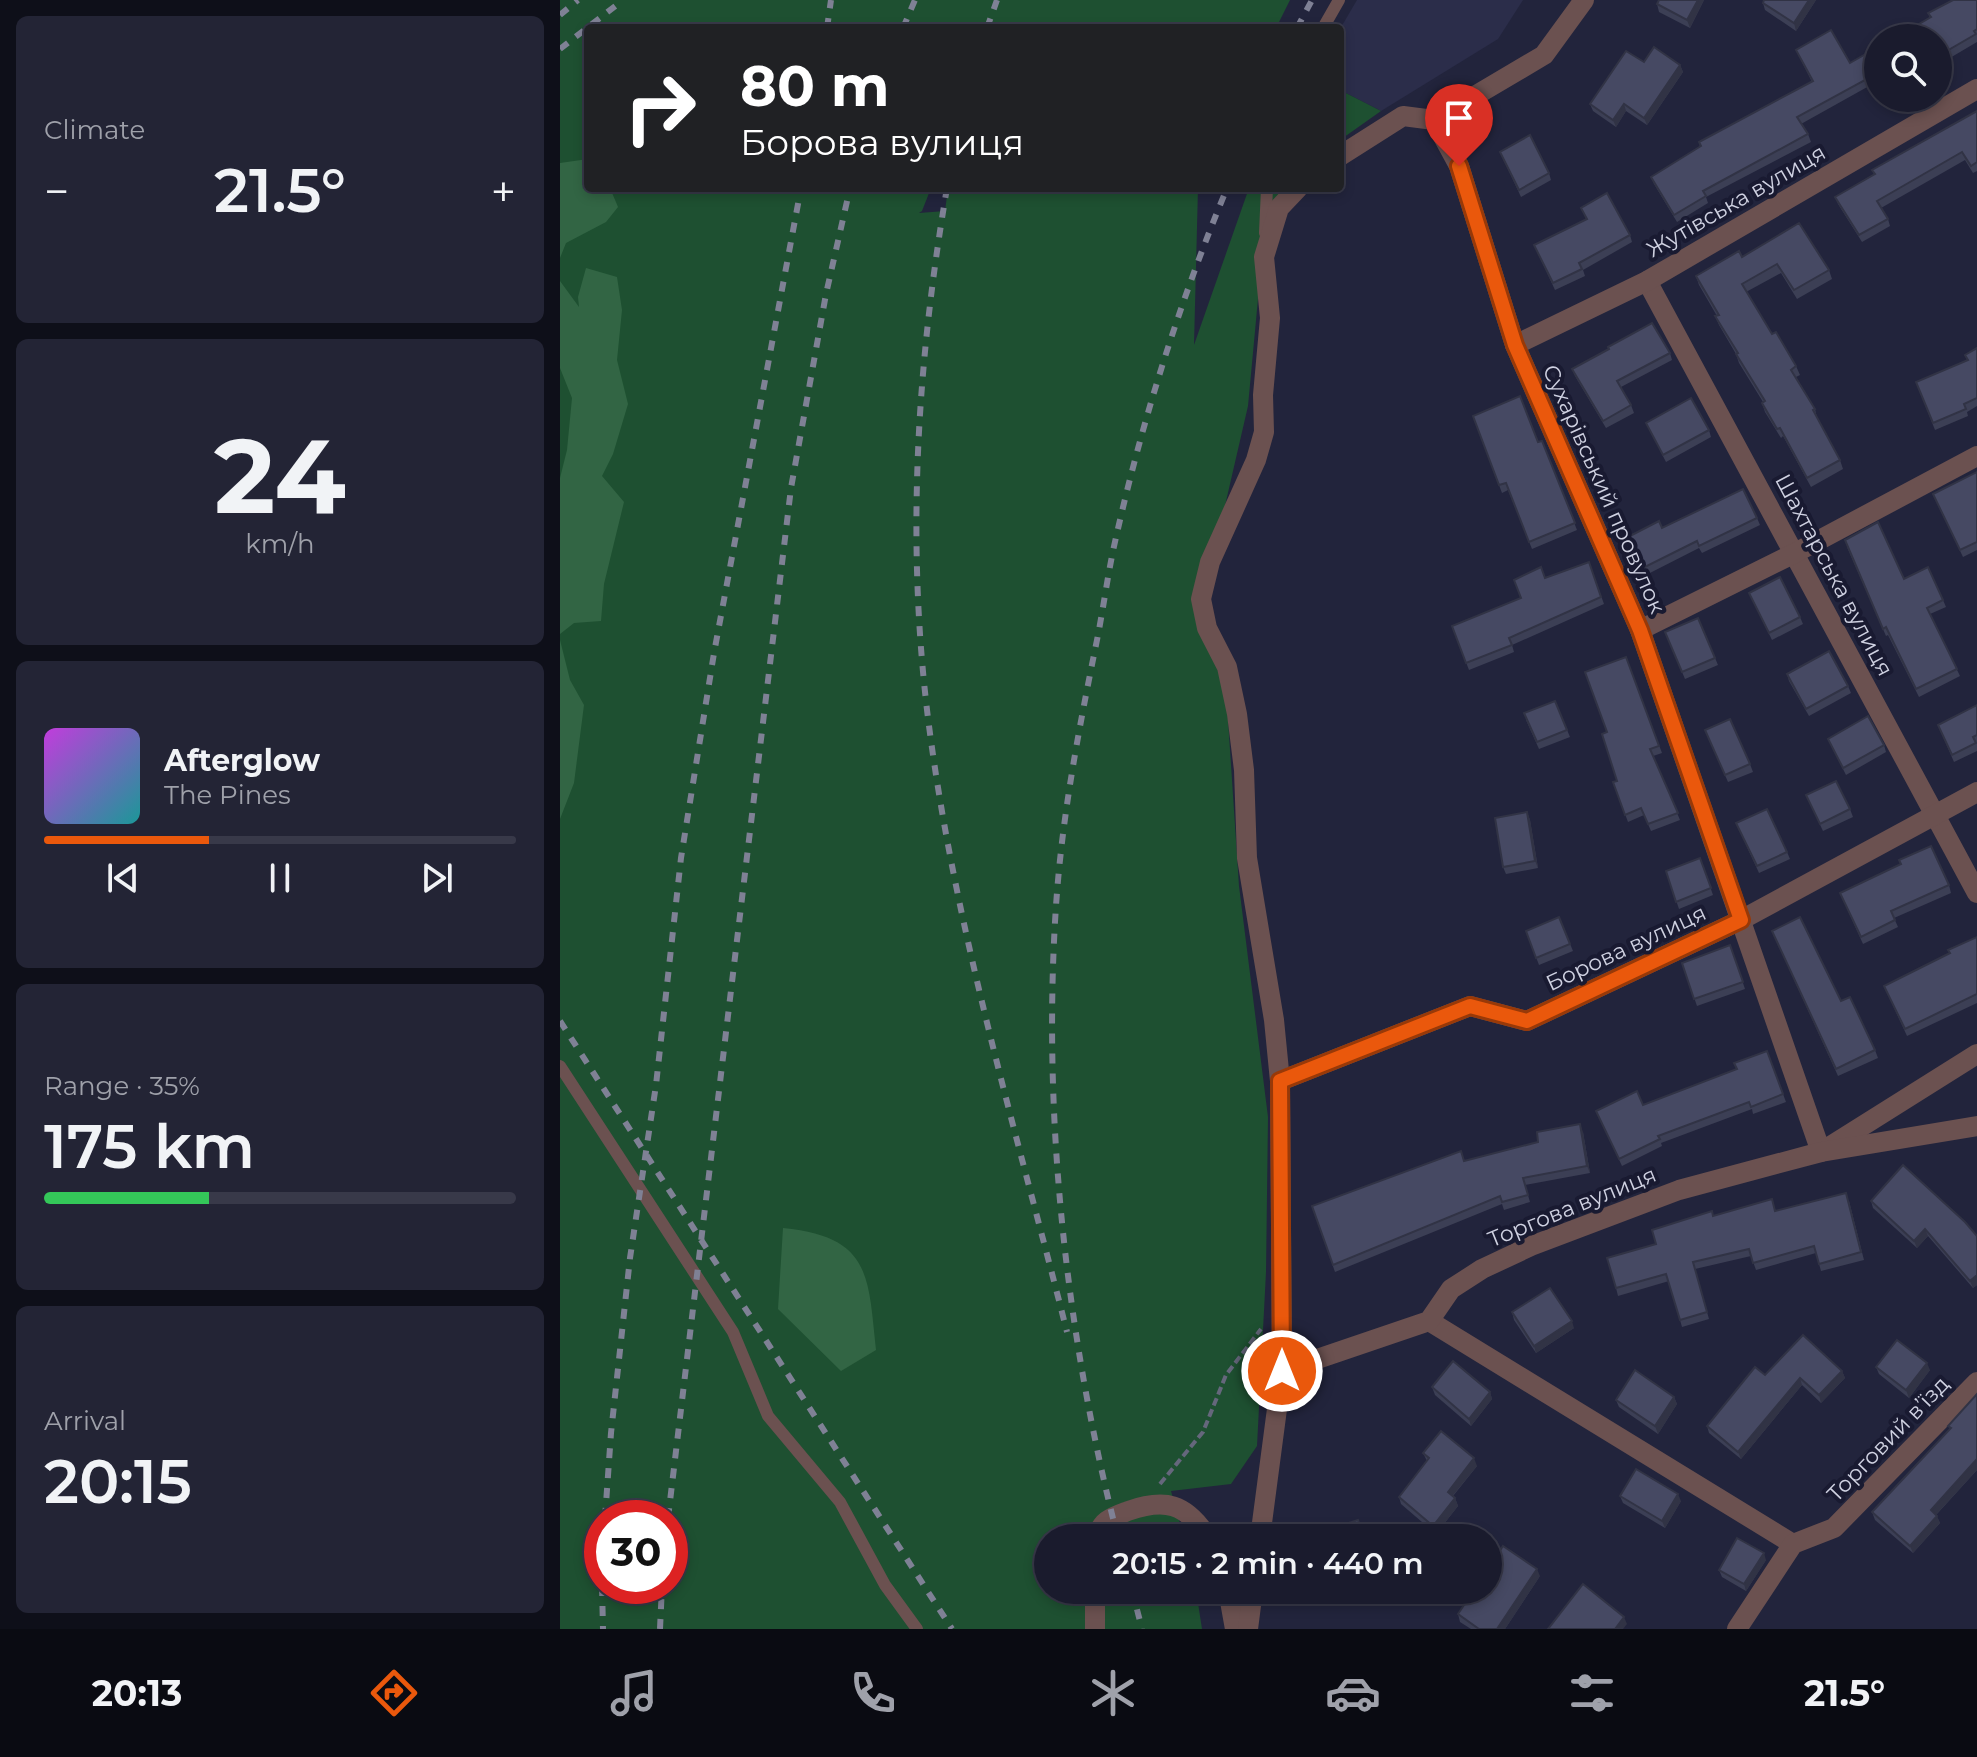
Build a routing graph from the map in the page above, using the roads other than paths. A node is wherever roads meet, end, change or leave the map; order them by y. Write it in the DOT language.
graph roads {
  1 [pos="1339,0"];
  2 [pos="1584,0"];
  3 [pos="1325,24"];
  4 [pos="1977,89"];
  5 [pos="1434,120"];
  6 [pos="1344,153"];
  7 [pos="1267,192"];
  8 [pos="1294,192"];
  9 [pos="1264,257"];
  10 [pos="1647,281"];
  11 [pos="1515,345"];
  12 [pos="1977,456"];
  13 [pos="1795,553"];
  14 [pos="1640,630"];
  15 [pos="1977,792"];
  16 [pos="1933,814"];
  17 [pos="1977,893"];
  18 [pos="1741,920"];
  19 [pos="1977,1054"];
  20 [pos="560,1066"];
  21 [pos="1280,1081"];
  22 [pos="1977,1126"];
  23 [pos="1821,1152"];
  24 [pos="1429,1321"];
  25 [pos="1282,1371"];
  26 [pos="1977,1382"];
  27 [pos="1103,1524"];
  28 [pos="1195,1524"];
  29 [pos="1262,1524"];
  30 [pos="1793,1544"];
  31 [pos="1095,1604"];
  32 [pos="1231,1604"];
  33 [pos="1251,1604"];
  34 [pos="917,1629"];
  35 [pos="1095,1629"];
  36 [pos="1235,1629"];
  37 [pos="1248,1629"];
  38 [pos="1737,1629"];
  1 -- 3 [label="lane"];
  2 -- 5 [label="street"];
  4 -- 10 [label="street, Жутівська вулиця"];
  5 -- 6 [label="street"];
  5 -- 11 [label="street, Сухарівський провулок"];
  7 -- 9 [label="lane"];
  8 -- 9 [label="street"];
  9 -- 21 [label="street"];
  10 -- 11 [label="street, Жутівська вулиця"];
  10 -- 13 [label="street, Шахтарська вулиця"];
  11 -- 14 [label="street, Сухарівський провулок"];
  12 -- 13 [label="street"];
  13 -- 14 [label="street"];
  13 -- 16 [label="street, Шахтарська вулиця"];
  14 -- 18 [label="street, Сухарівський провулок"];
  15 -- 16 [label="street, Борова вулиця"];
  16 -- 17 [label="street, Шахтарська вулиця"];
  16 -- 18 [label="street, Борова вулиця"];
  18 -- 21 [label="street, Борова вулиця"];
  18 -- 23 [label="street, Сухарівський провулок"];
  19 -- 23 [label="street"];
  20 -- 34 [label="lane"];
  21 -- 25 [label="street"];
  22 -- 23 [label="street, Торгова вулиця"];
  23 -- 24 [label="street, Торгова вулиця"];
  24 -- 25 [label="street"];
  24 -- 30 [label="street"];
  25 -- 29 [label="street"];
  26 -- 30 [label="street, Торговий в’їзд"];
  27 -- 28 [label="street"];
  30 -- 38 [label="street"];
  31 -- 35 [label="street"];
  32 -- 36 [label="street"];
  33 -- 37 [label="street"];
}
